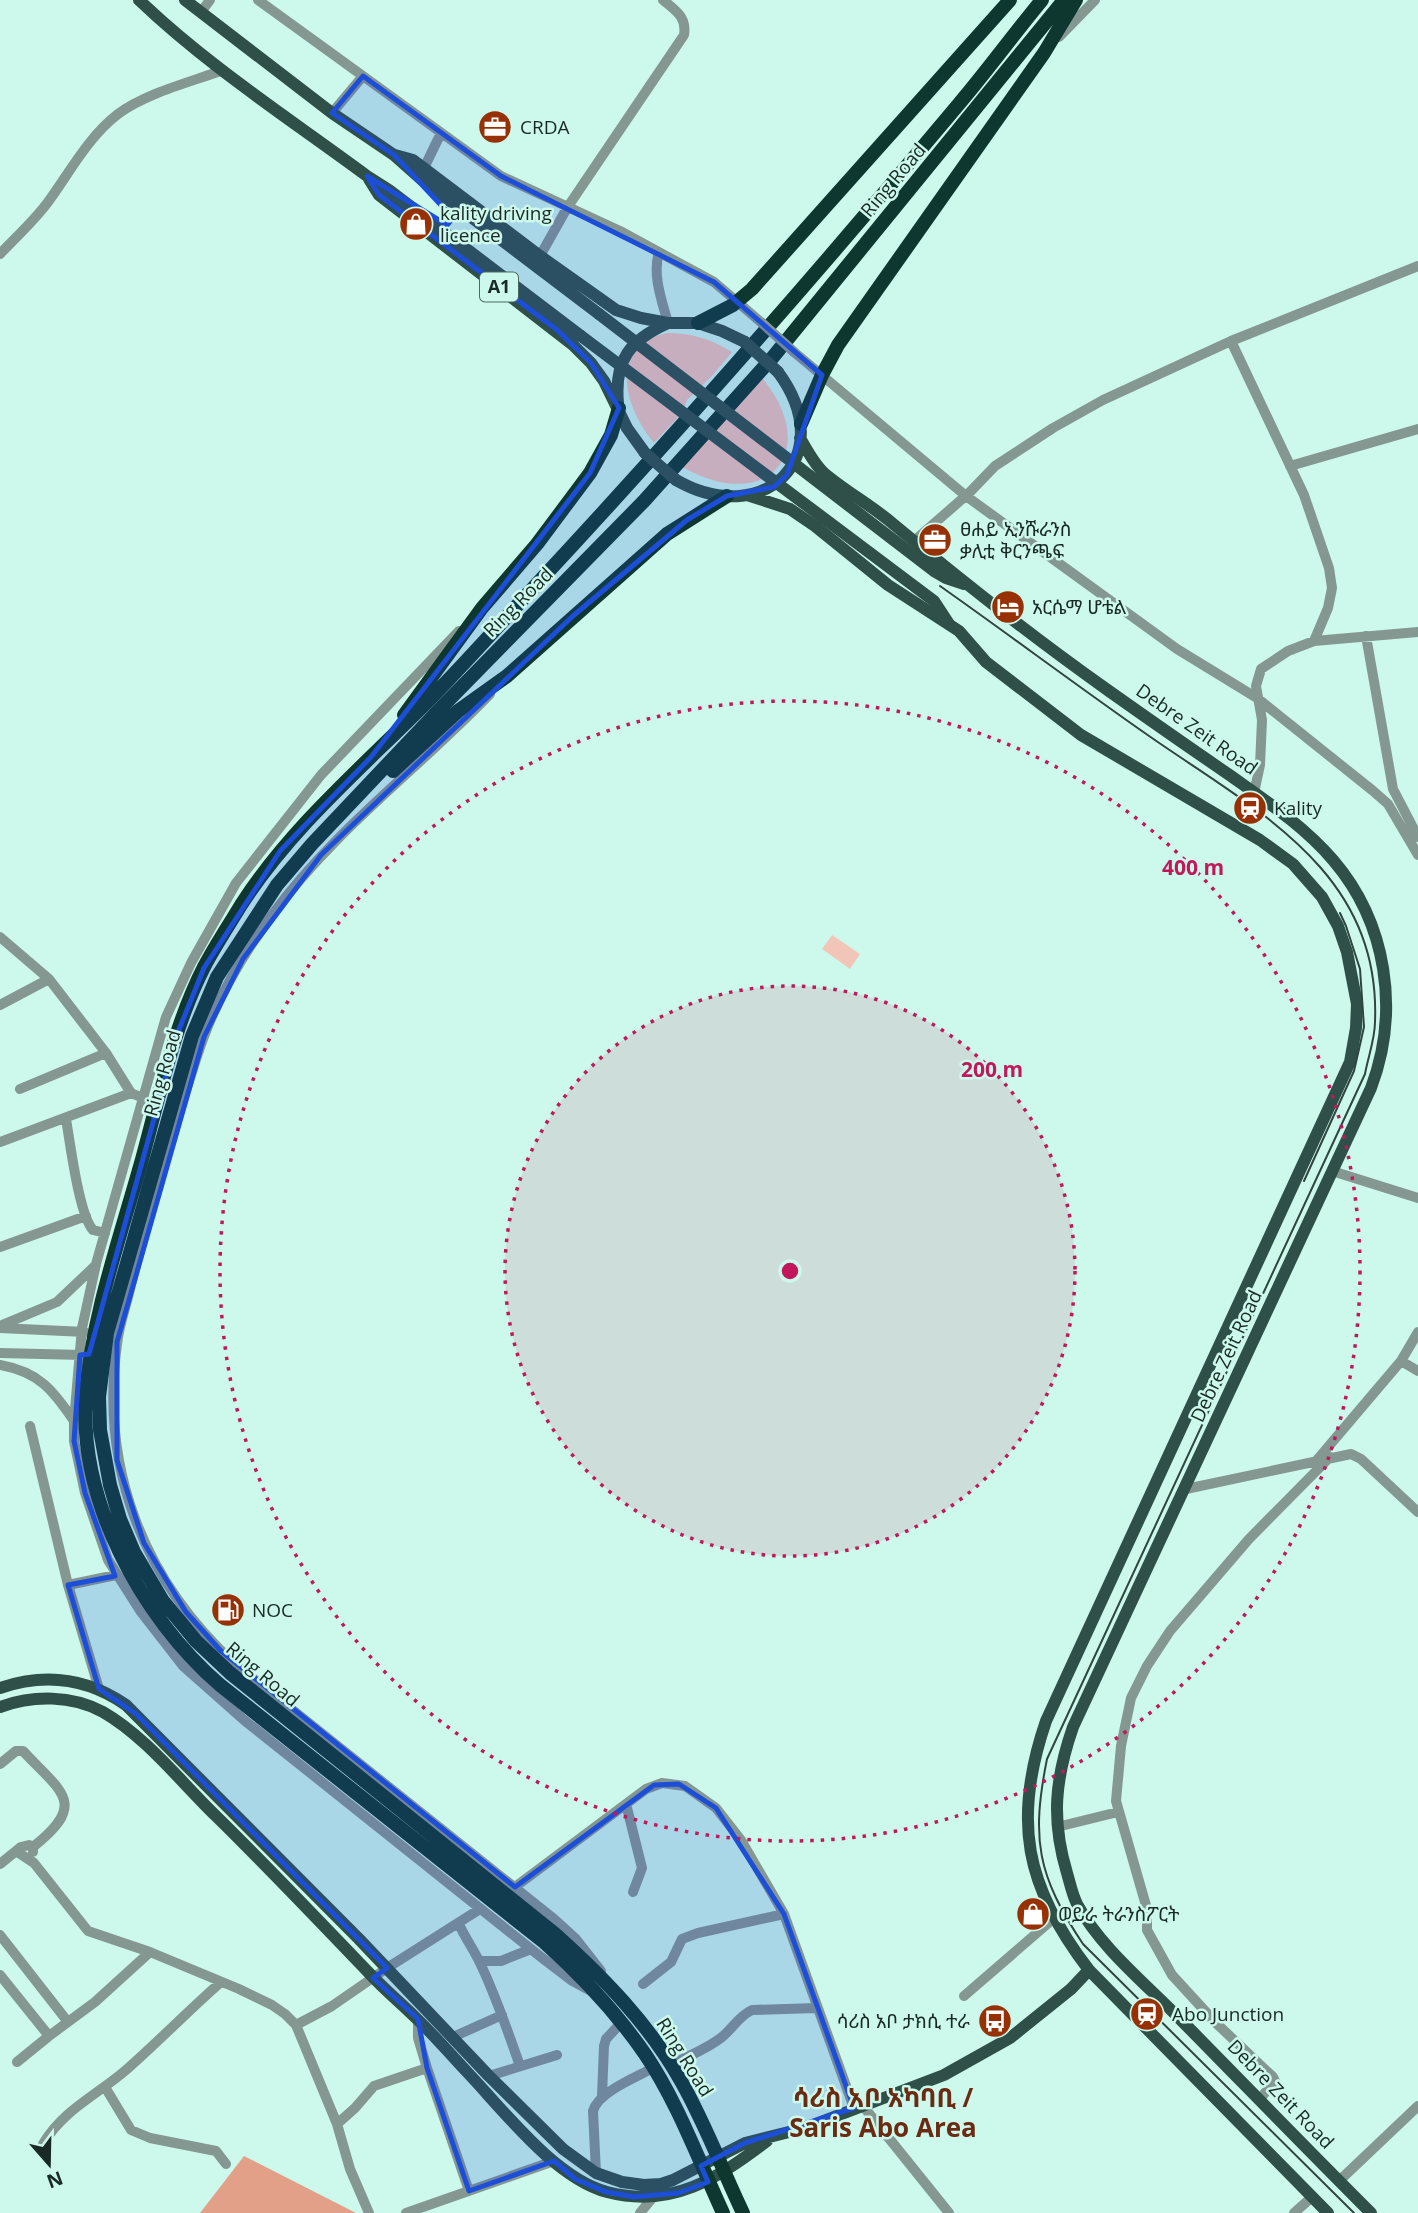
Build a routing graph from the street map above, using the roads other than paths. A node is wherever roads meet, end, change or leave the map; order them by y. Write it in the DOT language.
graph roads {
  1 [pos="139,0"];
  2 [pos="185,0"];
  3 [pos="209,0"];
  4 [pos="258,0"];
  5 [pos="663,0"];
  6 [pos="1010,0"];
  7 [pos="1042,0"];
  8 [pos="1064,0"];
  9 [pos="1076,0"];
  10 [pos="1095,0"];
  11 [pos="201,12"];
  12 [pos="1044,53"];
  13 [pos="223,70"];
  14 [pos="363,76"];
  15 [pos="332,113"];
  16 [pos="441,133"];
  17 [pos="394,155"];
  18 [pos="424,168"];
  19 [pos="367,176"];
  20 [pos="567,208"];
  21 [pos="659,252"];
  22 [pos="0,254"];
  23 [pos="540,256"];
  24 [pos="1418,266"];
  25 [pos="737,302"];
  26 [pos="668,323"];
  27 [pos="698,323"];
  28 [pos="1231,341"];
  29 [pos="822,375"];
  30 [pos="618,408"];
  31 [pos="1418,429"];
  32 [pos="801,431"];
  33 [pos="1290,466"];
  34 [pos="747,495"];
  35 [pos="727,496"];
  36 [pos="966,496"];
  37 [pos="914,541"];
  38 [pos="964,584"];
  39 [pos="482,608"];
  40 [pos="949,624"];
  41 [pos="1418,632"];
  42 [pos="1366,636"];
  43 [pos="1314,641"];
  44 [pos="507,676"];
  45 [pos="1257,698"];
  46 [pos="371,757"];
  47 [pos="1393,789"];
  48 [pos="1254,793"];
  49 [pos="1388,804"];
  50 [pos="348,807"];
  51 [pos="1418,837"];
  52 [pos="1418,855"];
  53 [pos="0,937"];
  54 [pos="50,979"];
  55 [pos="0,1005"];
  56 [pos="106,1053"];
  57 [pos="20,1088"];
  58 [pos="131,1093"];
  59 [pos="142,1098"];
  60 [pos="66,1119"];
  61 [pos="0,1142"];
  62 [pos="1332,1171"];
  63 [pos="1418,1198"];
  64 [pos="86,1216"];
  65 [pos="105,1233"];
  66 [pos="0,1247"];
  67 [pos="96,1264"];
  68 [pos="0,1327"];
  69 [pos="1418,1332"];
  70 [pos="94,1333"];
  71 [pos="0,1353"];
  72 [pos="92,1355"];
  73 [pos="1401,1361"];
  74 [pos="0,1365"];
  75 [pos="1418,1371"];
  76 [pos="74,1421"];
  77 [pos="30,1426"];
  78 [pos="1330,1457"];
  79 [pos="1317,1460"];
  80 [pos="1186,1489"];
  81 [pos="1418,1513"];
  82 [pos="116,1575"];
  83 [pos="68,1585"];
  84 [pos="0,1688"];
  85 [pos="99,1689"];
  86 [pos="0,1707"];
  87 [pos="0,1764"];
  88 [pos="626,1804"];
  89 [pos="1118,1812"];
  90 [pos="1057,1827"];
  91 [pos="33,1847"];
  92 [pos="16,1851"];
  93 [pos="34,1863"];
  94 [pos="0,1864"];
  95 [pos="515,1887"];
  96 [pos="633,1892"];
  97 [pos="480,1909"];
  98 [pos="784,1914"];
  99 [pos="1053,1919"];
  100 [pos="459,1924"];
  101 [pos="0,1935"];
  102 [pos="531,1950"];
  103 [pos="150,1952"];
  104 [pos="480,1961"];
  105 [pos="387,1968"];
  106 [pos="1089,1970"];
  107 [pos="0,1975"];
  108 [pos="373,1978"];
  109 [pos="606,1981"];
  110 [pos="221,1982"];
  111 [pos="643,1984"];
  112 [pos="595,1992"];
  113 [pos="964,1996"];
  114 [pos="816,2008"];
  115 [pos="502,2015"];
  116 [pos="418,2019"];
  117 [pos="68,2022"];
  118 [pos="621,2024"];
  119 [pos="296,2025"];
  120 [pos="49,2036"];
  121 [pos="453,2038"];
  122 [pos="557,2055"];
  123 [pos="17,2062"];
  124 [pos="671,2065"];
  125 [pos="520,2067"];
  126 [pos="427,2068"];
  127 [pos="653,2068"];
  128 [pos="489,2076"];
  129 [pos="105,2087"];
  130 [pos="602,2096"];
  131 [pos="1259,2099"];
  132 [pos="1418,2106"];
  133 [pos="858,2107"];
  134 [pos="337,2124"];
  135 [pos="770,2138"];
  136 [pos="43,2144"];
  137 [pos="717,2157"];
  138 [pos="554,2161"];
  139 [pos="226,2164"];
  140 [pos="701,2166"];
  141 [pos="724,2171"];
  142 [pos="596,2173"];
  143 [pos="1339,2181"];
  144 [pos="708,2182"];
  145 [pos="469,2190"];
  146 [pos="654,2196"];
  147 [pos="1312,2197"];
  148 [pos="946,2212"];
  149 [pos="369,2213"];
  150 [pos="406,2213"];
  151 [pos="640,2213"];
  152 [pos="723,2213"];
  153 [pos="743,2213"];
  154 [pos="1294,2213"];
  155 [pos="1328,2213"];
  156 [pos="1371,2213"];
  1 -- 13 [label="main road, A1"];
  2 -- 11 [label="main road, A1"];
  3 -- 11 [label="street"];
  4 -- 14 [label="street"];
  5 -- 20 [label="street"];
  6 -- 25 [label="highway"];
  7 -- 46 [label="highway, Ring Road"];
  8 -- 50 [label="highway, Ring Road"];
  9 -- 12 [label="highway"];
  10 -- 12 [label="street"];
  11 -- 15 [label="main road, A1"];
  12 -- 29 [label="highway"];
  13 -- 19 [label="main road, A1"];
  13 -- 22 [label="street"];
  14 -- 15 [label="street"];
  14 -- 16 [label="street"];
  15 -- 17 [label="main road, A1"];
  16 -- 18 [label="street"];
  16 -- 20 [label="street"];
  17 -- 18 [label="main road, A1"];
  17 -- 38 [label="main road, bridge"];
  18 -- 23 [label="main road, A1"];
  19 -- 30 [label="main road, A1"];
  19 -- 40 [label="main road, bridge"];
  20 -- 21 [label="street"];
  20 -- 23 [label="street"];
  21 -- 25 [label="street"];
  21 -- 26 [label="street"];
  23 -- 26 [label="main road, A1"];
  24 -- 28 [label="street"];
  25 -- 27 [label="highway"];
  25 -- 29 [label="street, bridge"];
  26 -- 27 [label="main road, A1"];
  26 -- 30 [label="main road, A1"];
  27 -- 32 [label="main road, A1, bridge"];
  28 -- 33 [label="street"];
  28 -- 36 [label="street"];
  29 -- 32 [label="highway"];
  29 -- 36 [label="street"];
  30 -- 35 [label="main road, A1, bridge"];
  30 -- 39 [label="highway"];
  31 -- 33 [label="street"];
  32 -- 34 [label="main road"];
  32 -- 37 [label="main road"];
  33 -- 43 [label="street"];
  34 -- 35 [label="main road"];
  34 -- 40 [label="main road"];
  35 -- 44 [label="highway"];
  36 -- 37 [label="street"];
  36 -- 45 [label="street"];
  37 -- 38 [label="main road"];
  38 -- 48 [label="main road, Debre Zeit Road"];
  39 -- 46 [label="highway"];
  39 -- 59 [label="street"];
  40 -- 99 [label="main road, Debre Zeit Road"];
  41 -- 42 [label="street"];
  42 -- 43 [label="street"];
  42 -- 47 [label="street"];
  43 -- 45 [label="street"];
  44 -- 50 [label="highway"];
  44 -- 95 [label="street"];
  45 -- 48 [label="street"];
  45 -- 49 [label="street"];
  46 -- 70 [label="highway, Ring Road"];
  47 -- 49 [label="street"];
  47 -- 51 [label="street"];
  48 -- 62 [label="main road, Debre Zeit Road"];
  49 -- 52 [label="street"];
  50 -- 70 [label="highway, Ring Road"];
  53 -- 54 [label="street"];
  54 -- 55 [label="street"];
  54 -- 56 [label="street"];
  56 -- 57 [label="street"];
  56 -- 58 [label="street"];
  58 -- 59 [label="street"];
  58 -- 60 [label="street"];
  59 -- 65 [label="street"];
  60 -- 61 [label="street"];
  60 -- 64 [label="street"];
  62 -- 63 [label="street"];
  62 -- 80 [label="main road, Debre Zeit Road"];
  64 -- 65 [label="street"];
  64 -- 66 [label="street"];
  65 -- 67 [label="street"];
  67 -- 68 [label="street"];
  67 -- 70 [label="street"];
  68 -- 70 [label="street"];
  69 -- 73 [label="street"];
  70 -- 72 [label="highway, Ring Road"];
  70 -- 72 [label="street"];
  71 -- 72 [label="street"];
  72 -- 76 [label="street"];
  72 -- 109 [label="highway, Ring Road"];
  72 -- 112 [label="highway, Ring Road"];
  73 -- 75 [label="street"];
  73 -- 79 [label="street"];
  74 -- 76 [label="street"];
  76 -- 82 [label="street"];
  77 -- 83 [label="street"];
  78 -- 79 [label="street"];
  78 -- 81 [label="street"];
  78 -- 89 [label="street"];
  79 -- 80 [label="street"];
  80 -- 90 [label="main road, Debre Zeit Road"];
  82 -- 83 [label="street"];
  82 -- 97 [label="street"];
  83 -- 85 [label="street"];
  84 -- 85 [label="main road"];
  85 -- 105 [label="main road"];
  86 -- 108 [label="main road"];
  87 -- 91 [label="street"];
  88 -- 95 [label="street"];
  88 -- 96 [label="street"];
  88 -- 98 [label="street"];
  89 -- 90 [label="street"];
  89 -- 131 [label="street"];
  90 -- 131 [label="main road, Debre Zeit Road"];
  91 -- 92 [label="street"];
  91 -- 93 [label="street"];
  92 -- 93 [label="street"];
  92 -- 94 [label="street"];
  93 -- 103 [label="street"];
  95 -- 109 [label="street"];
  97 -- 100 [label="street"];
  97 -- 102 [label="street"];
  98 -- 111 [label="street"];
  98 -- 114 [label="street"];
  99 -- 106 [label="main road, Debre Zeit Road"];
  99 -- 113 [label="street"];
  100 -- 104 [label="street"];
  100 -- 105 [label="street"];
  101 -- 117 [label="street"];
  102 -- 104 [label="street"];
  102 -- 112 [label="street"];
  103 -- 110 [label="street"];
  103 -- 117 [label="street"];
  104 -- 115 [label="street"];
  105 -- 108 [label="street"];
  105 -- 121 [label="main road"];
  106 -- 133 [label="main road"];
  106 -- 147 [label="main road, Debre Zeit Road"];
  107 -- 120 [label="street"];
  108 -- 116 [label="main road"];
  108 -- 119 [label="street"];
  109 -- 124 [label="highway, Ring Road"];
  110 -- 119 [label="street"];
  110 -- 129 [label="street"];
  112 -- 118 [label="highway, Ring Road"];
  114 -- 124 [label="street"];
  114 -- 133 [label="street"];
  115 -- 121 [label="street"];
  115 -- 125 [label="street"];
  116 -- 126 [label="street"];
  116 -- 138 [label="main road"];
  117 -- 120 [label="street"];
  118 -- 127 [label="highway, Ring Road"];
  118 -- 130 [label="street"];
  119 -- 134 [label="street"];
  120 -- 123 [label="street"];
  121 -- 128 [label="main road"];
  122 -- 125 [label="street"];
  124 -- 137 [label="highway, Ring Road"];
  125 -- 128 [label="street"];
  126 -- 134 [label="street"];
  126 -- 145 [label="street"];
  127 -- 130 [label="street"];
  127 -- 140 [label="highway, Ring Road"];
  128 -- 142 [label="main road"];
  129 -- 136 [label="street"];
  129 -- 139 [label="street"];
  130 -- 142 [label="street"];
  131 -- 143 [label="main road, Debre Zeit Road"];
  132 -- 143 [label="street"];
  133 -- 135 [label="main road"];
  133 -- 148 [label="street"];
  134 -- 149 [label="street"];
  135 -- 137 [label="main road"];
  135 -- 141 [label="main road"];
  137 -- 140 [label="main road"];
  137 -- 141 [label="highway, Ring Road"];
  138 -- 145 [label="street"];
  138 -- 146 [label="main road"];
  140 -- 142 [label="main road"];
  140 -- 144 [label="highway, Ring Road"];
  141 -- 144 [label="main road"];
  141 -- 153 [label="highway, Ring Road"];
  143 -- 156 [label="main road, Debre Zeit Road"];
  144 -- 146 [label="main road"];
  144 -- 152 [label="highway, Ring Road"];
  145 -- 150 [label="street"];
  146 -- 151 [label="street"];
  147 -- 154 [label="street"];
  147 -- 155 [label="main road, Debre Zeit Road"];
}
